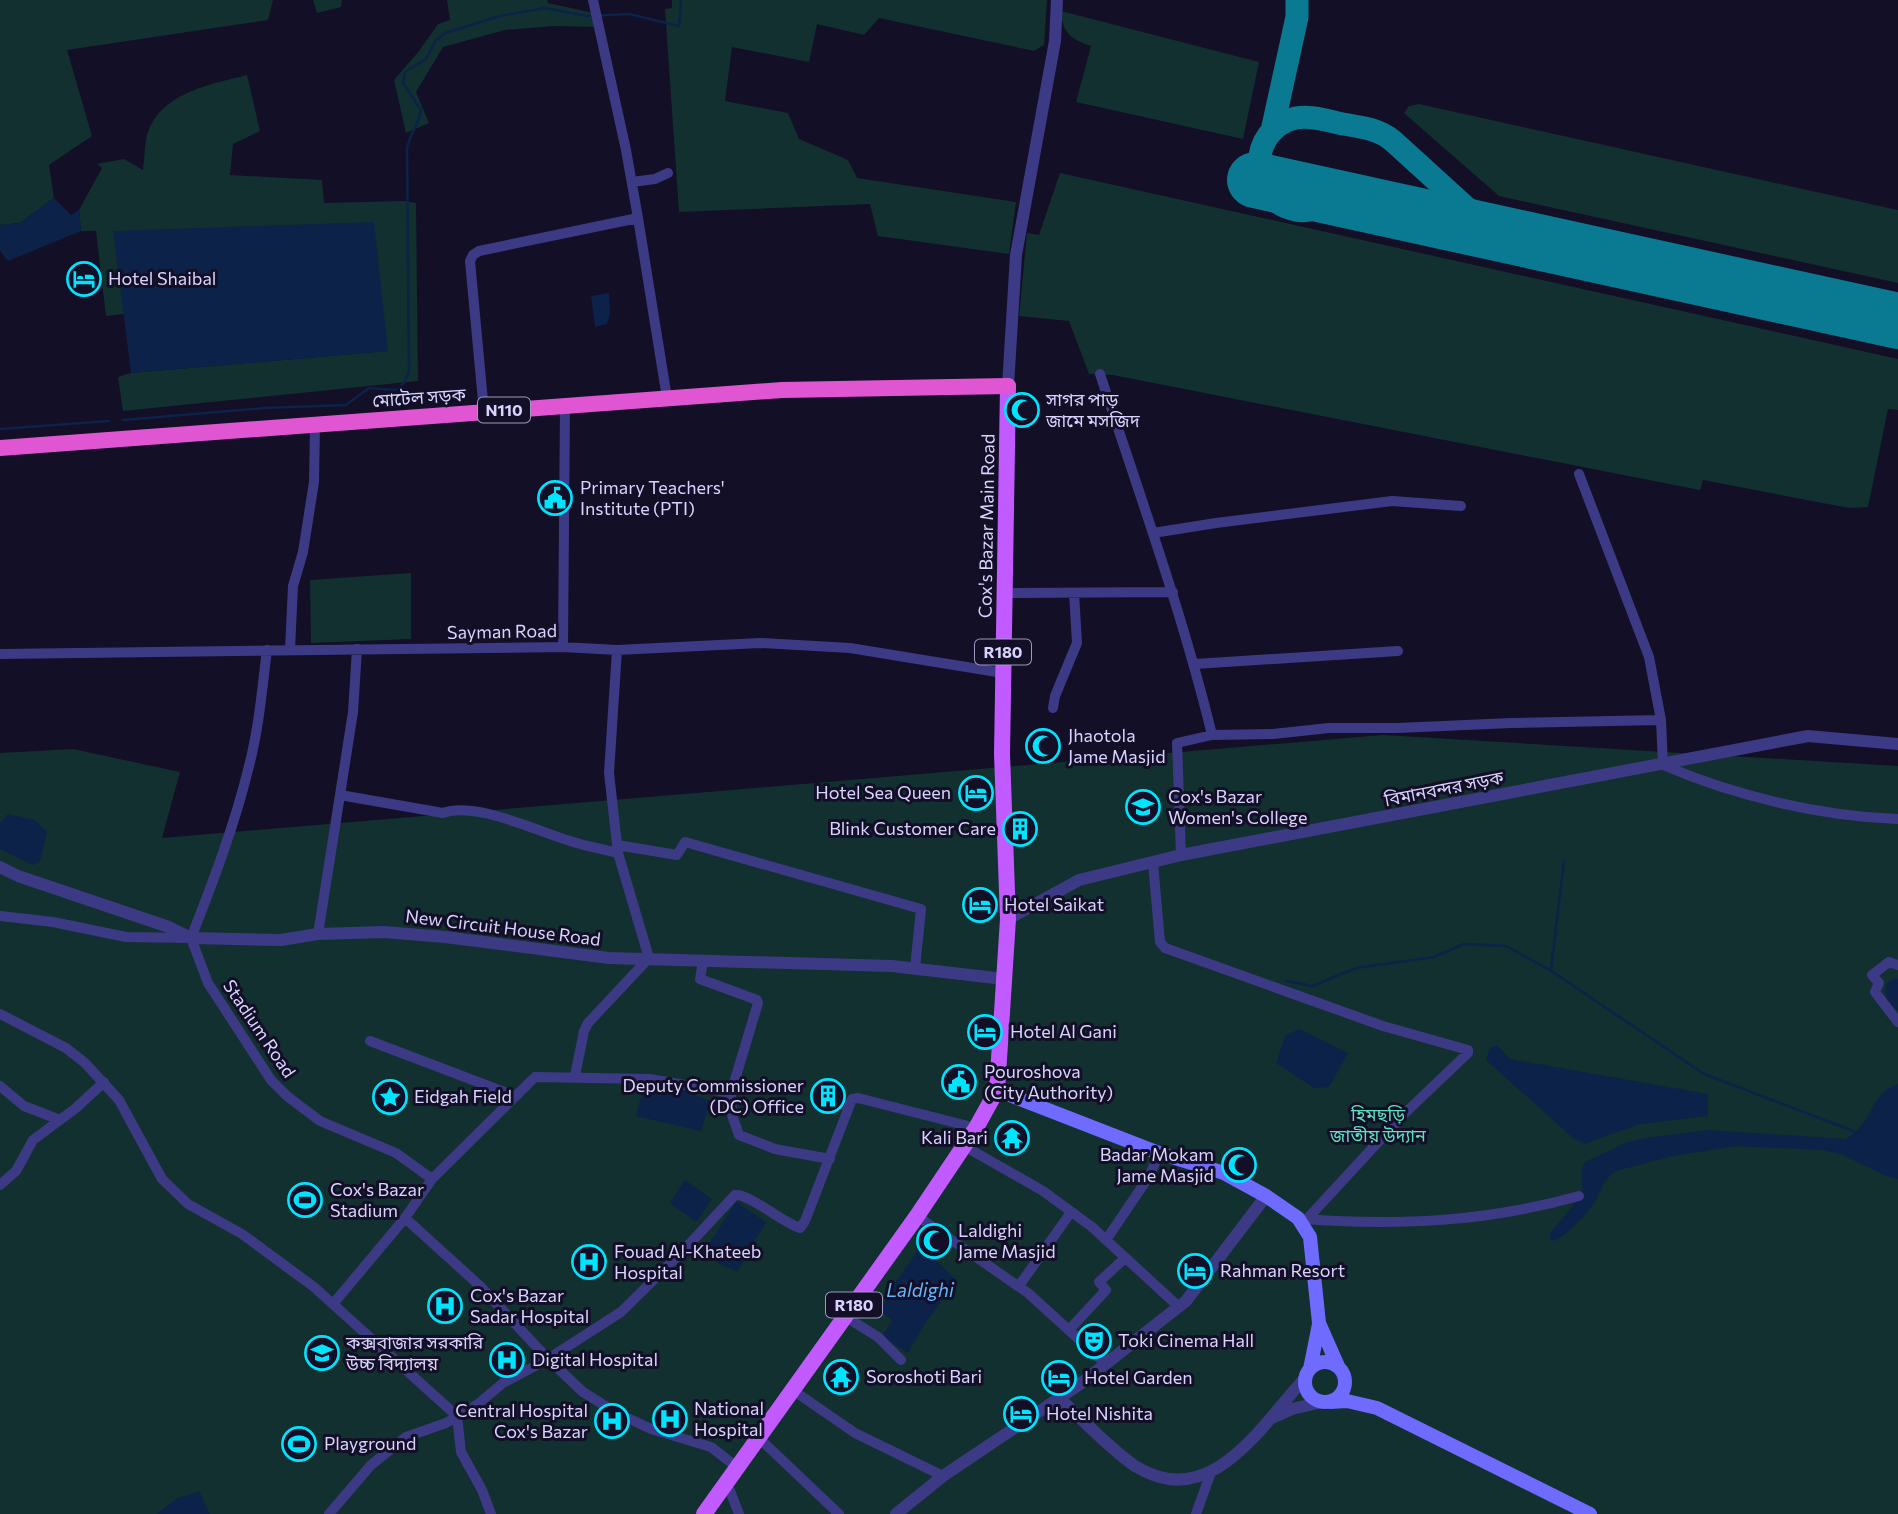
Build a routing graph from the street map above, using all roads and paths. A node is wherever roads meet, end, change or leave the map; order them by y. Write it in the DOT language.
graph roads {
  1 [pos="1057,0"];
  2 [pos="593,2"];
  3 [pos="668,173"];
  4 [pos="632,182"];
  5 [pos="638,218"];
  6 [pos="1100,374"];
  7 [pos="1009,386"];
  8 [pos="667,398"];
  9 [pos="565,405"];
  10 [pos="484,412"];
  11 [pos="315,425"];
  12 [pos="0,448"];
  13 [pos="1579,474"];
  14 [pos="1461,506"];
  15 [pos="1153,533"];
  16 [pos="1173,592"];
  17 [pos="1004,593"];
  18 [pos="1074,593"];
  19 [pos="563,647"];
  20 [pos="290,649"];
  21 [pos="357,649"];
  22 [pos="267,650"];
  23 [pos="617,650"];
  24 [pos="1398,651"];
  25 [pos="0,654"];
  26 [pos="1195,664"];
  27 [pos="1003,673"];
  28 [pos="1053,708"];
  29 [pos="1661,720"];
  30 [pos="1212,734"];
  31 [pos="1898,744"];
  32 [pos="1663,765"];
  33 [pos="340,794"];
  34 [pos="1897,819"];
  35 [pos="1898,832"];
  36 [pos="617,849"];
  37 [pos="1181,855"];
  38 [pos="1153,863"];
  39 [pos="0,867"];
  40 [pos="0,916"];
  41 [pos="1008,919"];
  42 [pos="318,934"];
  43 [pos="191,938"];
  44 [pos="649,958"];
  45 [pos="703,962"];
  46 [pos="1898,965"];
  47 [pos="915,968"];
  48 [pos="1004,979"];
  49 [pos="0,1014"];
  50 [pos="1898,1022"];
  51 [pos="370,1041"];
  52 [pos="575,1076"];
  53 [pos="104,1082"];
  54 [pos="0,1086"];
  55 [pos="997,1090"];
  56 [pos="731,1093"];
  57 [pos="515,1096"];
  58 [pos="60,1120"];
  59 [pos="976,1128"];
  60 [pos="964,1146"];
  61 [pos="1159,1153"];
  62 [pos="830,1159"];
  63 [pos="432,1178"];
  64 [pos="0,1185"];
  65 [pos="1266,1196"];
  66 [pos="1579,1196"];
  67 [pos="1071,1212"];
  68 [pos="916,1216"];
  69 [pos="405,1218"];
  70 [pos="1302,1219"];
  71 [pos="1105,1240"];
  72 [pos="1125,1258"];
  73 [pos="1018,1286"];
  74 [pos="333,1304"];
  75 [pos="1179,1307"];
  76 [pos="846,1317"];
  77 [pos="1319,1323"];
  78 [pos="1069,1330"];
  79 [pos="548,1359"];
  80 [pos="901,1360"];
  81 [pos="1106,1364"];
  82 [pos="1341,1369"];
  83 [pos="1308,1373"];
  84 [pos="794,1391"];
  85 [pos="1059,1398"];
  86 [pos="1326,1402"];
  87 [pos="1377,1408"];
  88 [pos="457,1416"];
  89 [pos="1271,1419"];
  90 [pos="760,1438"];
  91 [pos="738,1468"];
  92 [pos="1210,1475"];
  93 [pos="943,1476"];
  94 [pos="727,1483"];
  95 [pos="329,1514"];
  96 [pos="491,1514"];
  97 [pos="704,1514"];
  98 [pos="739,1514"];
  99 [pos="839,1514"];
  100 [pos="896,1514"];
  101 [pos="1196,1514"];
  102 [pos="1590,1514"];
  1 -- 7 [label="street"];
  2 -- 4 [label="street"];
  3 -- 4 [label="street"];
  4 -- 5 [label="street"];
  5 -- 8 [label="street"];
  5 -- 10 [label="street"];
  6 -- 15 [label="street"];
  7 -- 8 [label="highway, মোটেল সড়ক / N110"];
  7 -- 17 [label="main road, Cox's Bazar Main Road / R180"];
  8 -- 9 [label="highway, মোটেল সড়ক / N110"];
  9 -- 10 [label="highway, মোটেল সড়ক / N110"];
  9 -- 19 [label="street"];
  10 -- 11 [label="highway, মোটেল সড়ক / N110"];
  11 -- 12 [label="highway, মোটেল সড়ক / N110"];
  11 -- 20 [label="street"];
  13 -- 29 [label="street"];
  14 -- 15 [label="street"];
  15 -- 16 [label="street"];
  16 -- 18 [label="street"];
  16 -- 26 [label="street"];
  17 -- 18 [label="street"];
  17 -- 27 [label="main road, Cox's Bazar Main Road / R180"];
  18 -- 28 [label="street"];
  19 -- 21 [label="street, Sayman Road"];
  19 -- 23 [label="street, Sayman Road"];
  20 -- 21 [label="street, Sayman Road"];
  20 -- 22 [label="street, Sayman Road"];
  21 -- 33 [label="street"];
  22 -- 25 [label="street, Sayman Road"];
  22 -- 43 [label="street"];
  23 -- 27 [label="street, Sayman Road"];
  23 -- 36 [label="street"];
  24 -- 26 [label="street"];
  26 -- 30 [label="street"];
  27 -- 41 [label="main road, Cox's Bazar Main Road / R180"];
  29 -- 30 [label="street"];
  29 -- 32 [label="street"];
  30 -- 37 [label="street"];
  31 -- 32 [label="street, বিমানবন্দর সড়ক"];
  32 -- 34 [label="street"];
  32 -- 37 [label="street, বিমানবন্দর সড়ক"];
  33 -- 36 [label="street"];
  33 -- 42 [label="street"];
  34 -- 35 [label="street"];
  36 -- 44 [label="street"];
  36 -- 47 [label="street"];
  37 -- 38 [label="street, বিমানবন্দর সড়ক"];
  38 -- 41 [label="street, বিমানবন্দর সড়ক"];
  38 -- 70 [label="street"];
  39 -- 43 [label="street"];
  40 -- 43 [label="street, New Circuit House Road"];
  41 -- 48 [label="main road, R180"];
  42 -- 43 [label="street, New Circuit House Road"];
  42 -- 44 [label="street, New Circuit House Road"];
  43 -- 63 [label="street, Stadium Road"];
  44 -- 45 [label="street, New Circuit House Road"];
  44 -- 52 [label="street"];
  45 -- 47 [label="street, New Circuit House Road"];
  45 -- 56 [label="street"];
  46 -- 50 [label="street"];
  47 -- 48 [label="street, New Circuit House Road"];
  48 -- 55 [label="main road, R180"];
  49 -- 53 [label="street"];
  51 -- 57 [label="street"];
  52 -- 56 [label="street"];
  52 -- 57 [label="street"];
  53 -- 58 [label="street"];
  53 -- 74 [label="street"];
  54 -- 58 [label="street"];
  55 -- 59 [label="main road, R180"];
  55 -- 61 [label="main road"];
  56 -- 62 [label="street"];
  57 -- 63 [label="street"];
  58 -- 64 [label="street"];
  59 -- 60 [label="main road, R180"];
  59 -- 62 [label="street"];
  60 -- 67 [label="street"];
  60 -- 68 [label="main road, R180"];
  61 -- 65 [label="main road"];
  61 -- 71 [label="street"];
  62 -- 79 [label="street"];
  63 -- 69 [label="street"];
  65 -- 70 [label="main road"];
  65 -- 75 [label="street"];
  66 -- 70 [label="street"];
  67 -- 71 [label="street"];
  67 -- 73 [label="street"];
  68 -- 73 [label="street"];
  68 -- 76 [label="main road, R180"];
  69 -- 74 [label="street"];
  69 -- 79 [label="street"];
  70 -- 77 [label="main road"];
  71 -- 72 [label="street"];
  72 -- 75 [label="street"];
  72 -- 78 [label="street"];
  73 -- 78 [label="street"];
  74 -- 88 [label="street"];
  75 -- 81 [label="street"];
  76 -- 80 [label="street"];
  76 -- 84 [label="main road, R180"];
  77 -- 82 [label="main road"];
  77 -- 83 [label="main road"];
  78 -- 81 [label="street"];
  79 -- 88 [label="street"];
  79 -- 91 [label="street"];
  81 -- 85 [label="street"];
  82 -- 83 [label="main road"];
  82 -- 86 [label="main road"];
  82 -- 87 [label="main road"];
  83 -- 86 [label="main road"];
  83 -- 89 [label="street"];
  84 -- 90 [label="main road, R180"];
  84 -- 93 [label="street"];
  85 -- 92 [label="street"];
  85 -- 93 [label="street"];
  86 -- 87 [label="main road"];
  86 -- 89 [label="street"];
  87 -- 102 [label="main road"];
  88 -- 95 [label="street"];
  88 -- 96 [label="street"];
  89 -- 92 [label="street"];
  90 -- 91 [label="main road, R180"];
  90 -- 99 [label="street"];
  91 -- 94 [label="main road, R180"];
  92 -- 101 [label="street"];
  93 -- 100 [label="street"];
  94 -- 97 [label="main road, R180"];
  94 -- 98 [label="street"];
}
